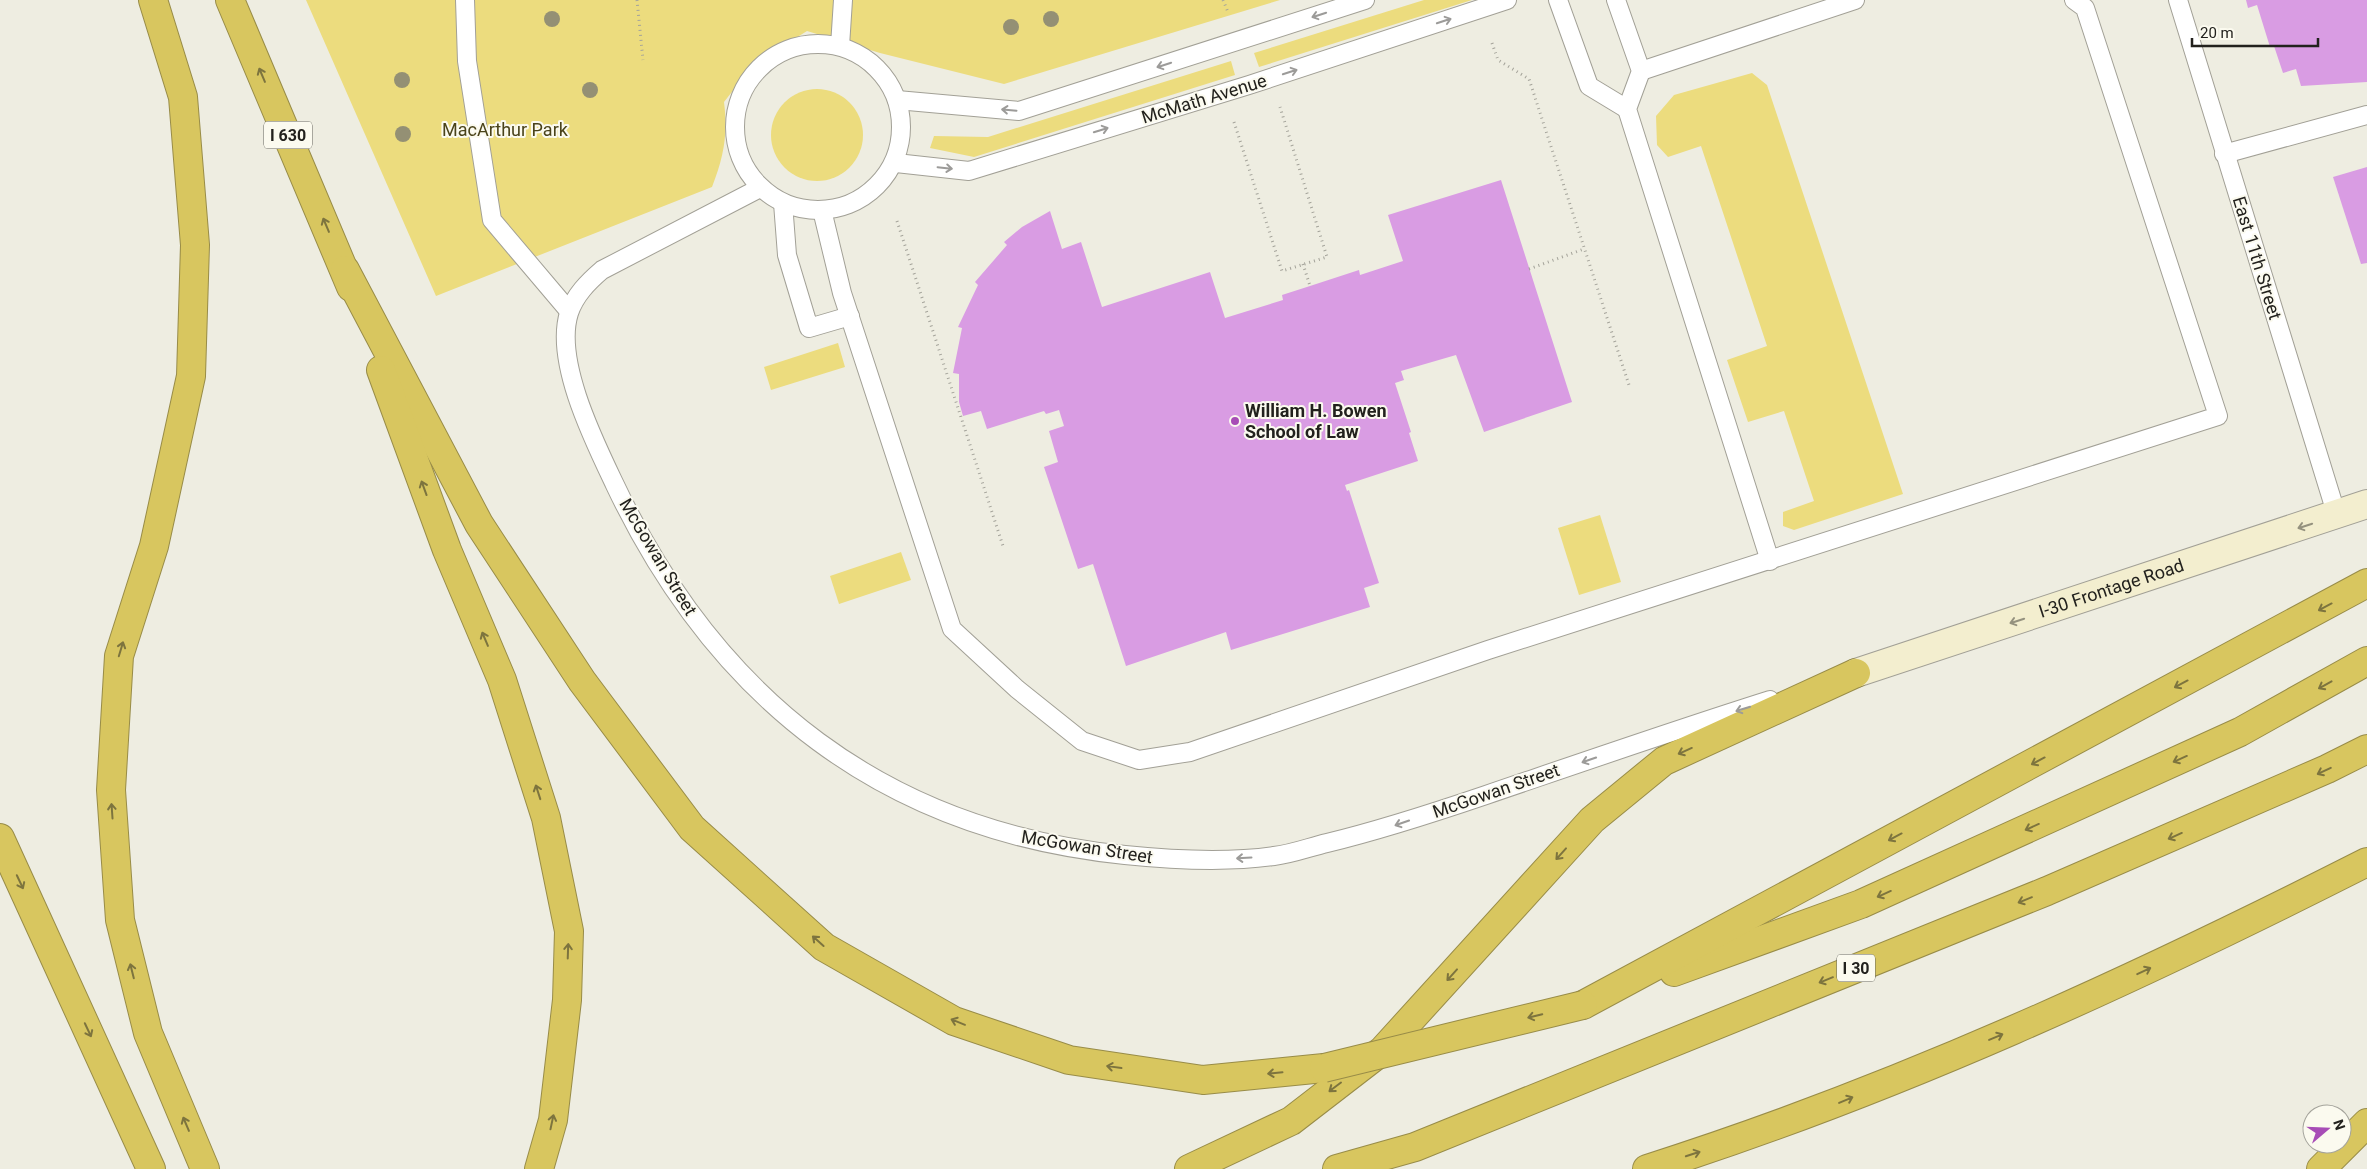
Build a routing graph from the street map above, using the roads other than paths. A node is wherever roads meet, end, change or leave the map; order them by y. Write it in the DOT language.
graph roads {
  1 [pos="153,0"];
  2 [pos="230,0"];
  3 [pos="465,0"];
  4 [pos="843,0"];
  5 [pos="1365,0"];
  6 [pos="1507,0"];
  7 [pos="1558,0"];
  8 [pos="1616,0"];
  9 [pos="1855,0"];
  10 [pos="2074,0"];
  11 [pos="2178,0"];
  12 [pos="840,46"];
  13 [pos="1641,71"];
  14 [pos="897,100"];
  15 [pos="1627,108"];
  16 [pos="2367,115"];
  17 [pos="2224,154"];
  18 [pos="896,163"];
  19 [pos="760,188"];
  20 [pos="783,204"];
  21 [pos="822,210"];
  22 [pos="345,270"];
  23 [pos="569,311"];
  24 [pos="850,316"];
  25 [pos="2367,504"];
  26 [pos="2337,516"];
  27 [pos="1770,560"];
  28 [pos="2367,583"];
  29 [pos="2367,661"];
  30 [pos="1856,673"];
  31 [pos="2367,748"];
  32 [pos="0,838"];
  33 [pos="2367,862"];
  34 [pos="1583,1005"];
  35 [pos="2367,1123"];
  36 [pos="151,1169"];
  37 [pos="205,1169"];
  38 [pos="539,1169"];
  39 [pos="1189,1169"];
  40 [pos="1337,1169"];
  41 [pos="1647,1169"];
  42 [pos="2321,1169"];
  37 -- 1 [label="highway, one-way"];
  22 -- 2 [label="highway, I 630, one-way"];
  3 -- 23 [label="lane"];
  4 -- 12 [label="lane"];
  5 -- 14 [label="lane, one-way"];
  18 -- 6 [label="lane, McMath Avenue, one-way"];
  7 -- 15 [label="lane"];
  8 -- 13 [label="lane"];
  9 -- 13 [label="lane"];
  10 -- 27 [label="lane"];
  11 -- 17 [label="lane, East 11th Street"];
  12 -- 14 [label="lane"];
  12 -- 19 [label="lane"];
  13 -- 15 [label="lane"];
  14 -- 18 [label="lane"];
  15 -- 27 [label="lane"];
  16 -- 17 [label="lane"];
  17 -- 26 [label="lane, East 11th Street"];
  18 -- 21 [label="lane"];
  19 -- 20 [label="lane"];
  19 -- 23 [label="lane, McGowan Street"];
  20 -- 21 [label="lane"];
  20 -- 24 [label="lane"];
  21 -- 24 [label="lane"];
  34 -- 22 [label="highway, one-way, bridge"];
  38 -- 22 [label="highway, one-way"];
  30 -- 23 [label="lane, McGowan Street, one-way"];
  24 -- 27 [label="lane"];
  25 -- 26 [label="main road, I-30 Frontage Road"];
  26 -- 30 [label="main road, I-30 Frontage Road, one-way"];
  28 -- 34 [label="highway, one-way"];
  29 -- 34 [label="highway, one-way"];
  30 -- 39 [label="highway, one-way"];
  31 -- 40 [label="highway, I 30, one-way"];
  32 -- 36 [label="highway, one-way"];
  41 -- 33 [label="highway, one-way"];
  35 -- 42 [label="highway"];
}
